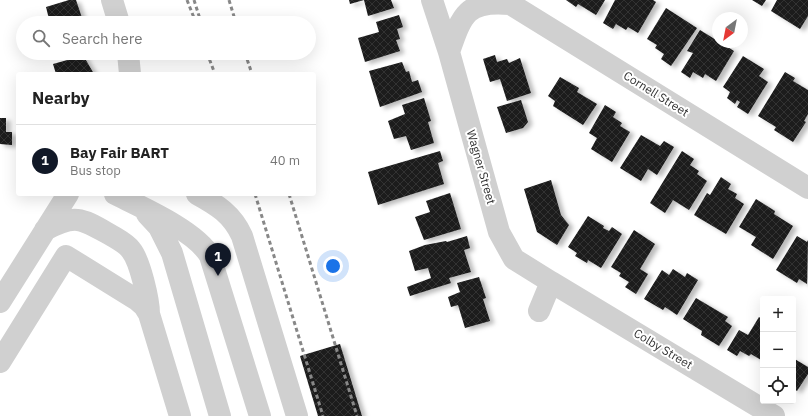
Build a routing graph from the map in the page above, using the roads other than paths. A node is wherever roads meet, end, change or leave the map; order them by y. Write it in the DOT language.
graph roads {
  1 [pos="112,0"];
  2 [pos="432,0"];
  3 [pos="442,0"];
  4 [pos="507,2"];
  5 [pos="117,16"];
  6 [pos="440,24"];
  7 [pos="449,52"];
  8 [pos="129,60"];
  9 [pos="130,72"];
  10 [pos="808,188"];
  11 [pos="67,196"];
  12 [pos="119,196"];
  13 [pos="200,196"];
  14 [pos="141,208"];
  15 [pos="45,230"];
  16 [pos="136,259"];
  17 [pos="108,282"];
  18 [pos="551,282"];
  19 [pos="0,302"];
  20 [pos="539,311"];
  21 [pos="149,314"];
  22 [pos="0,362"];
  23 [pos="180,416"];
  24 [pos="220,416"];
  25 [pos="260,416"];
  26 [pos="297,416"];
  27 [pos="774,416"];
  1 -- 5 [label="street"];
  2 -- 6 [label="street, Wagner Street"];
  3 -- 6 [label="street"];
  4 -- 7 [label="street"];
  4 -- 10 [label="street, Cornell Street"];
  6 -- 7 [label="street, Wagner Street"];
  7 -- 18 [label="street, Wagner Street"];
  8 -- 9 [label="street"];
  11 -- 15 [label="street"];
  12 -- 14 [label="street"];
  13 -- 26 [label="street"];
  14 -- 24 [label="street"];
  14 -- 25 [label="street"];
  15 -- 16 [label="street"];
  15 -- 19 [label="street"];
  16 -- 17 [label="street"];
  16 -- 21 [label="street"];
  17 -- 21 [label="street"];
  17 -- 22 [label="street"];
  18 -- 20 [label="street"];
  18 -- 27 [label="street, Colby Street"];
  21 -- 23 [label="street"];
}
